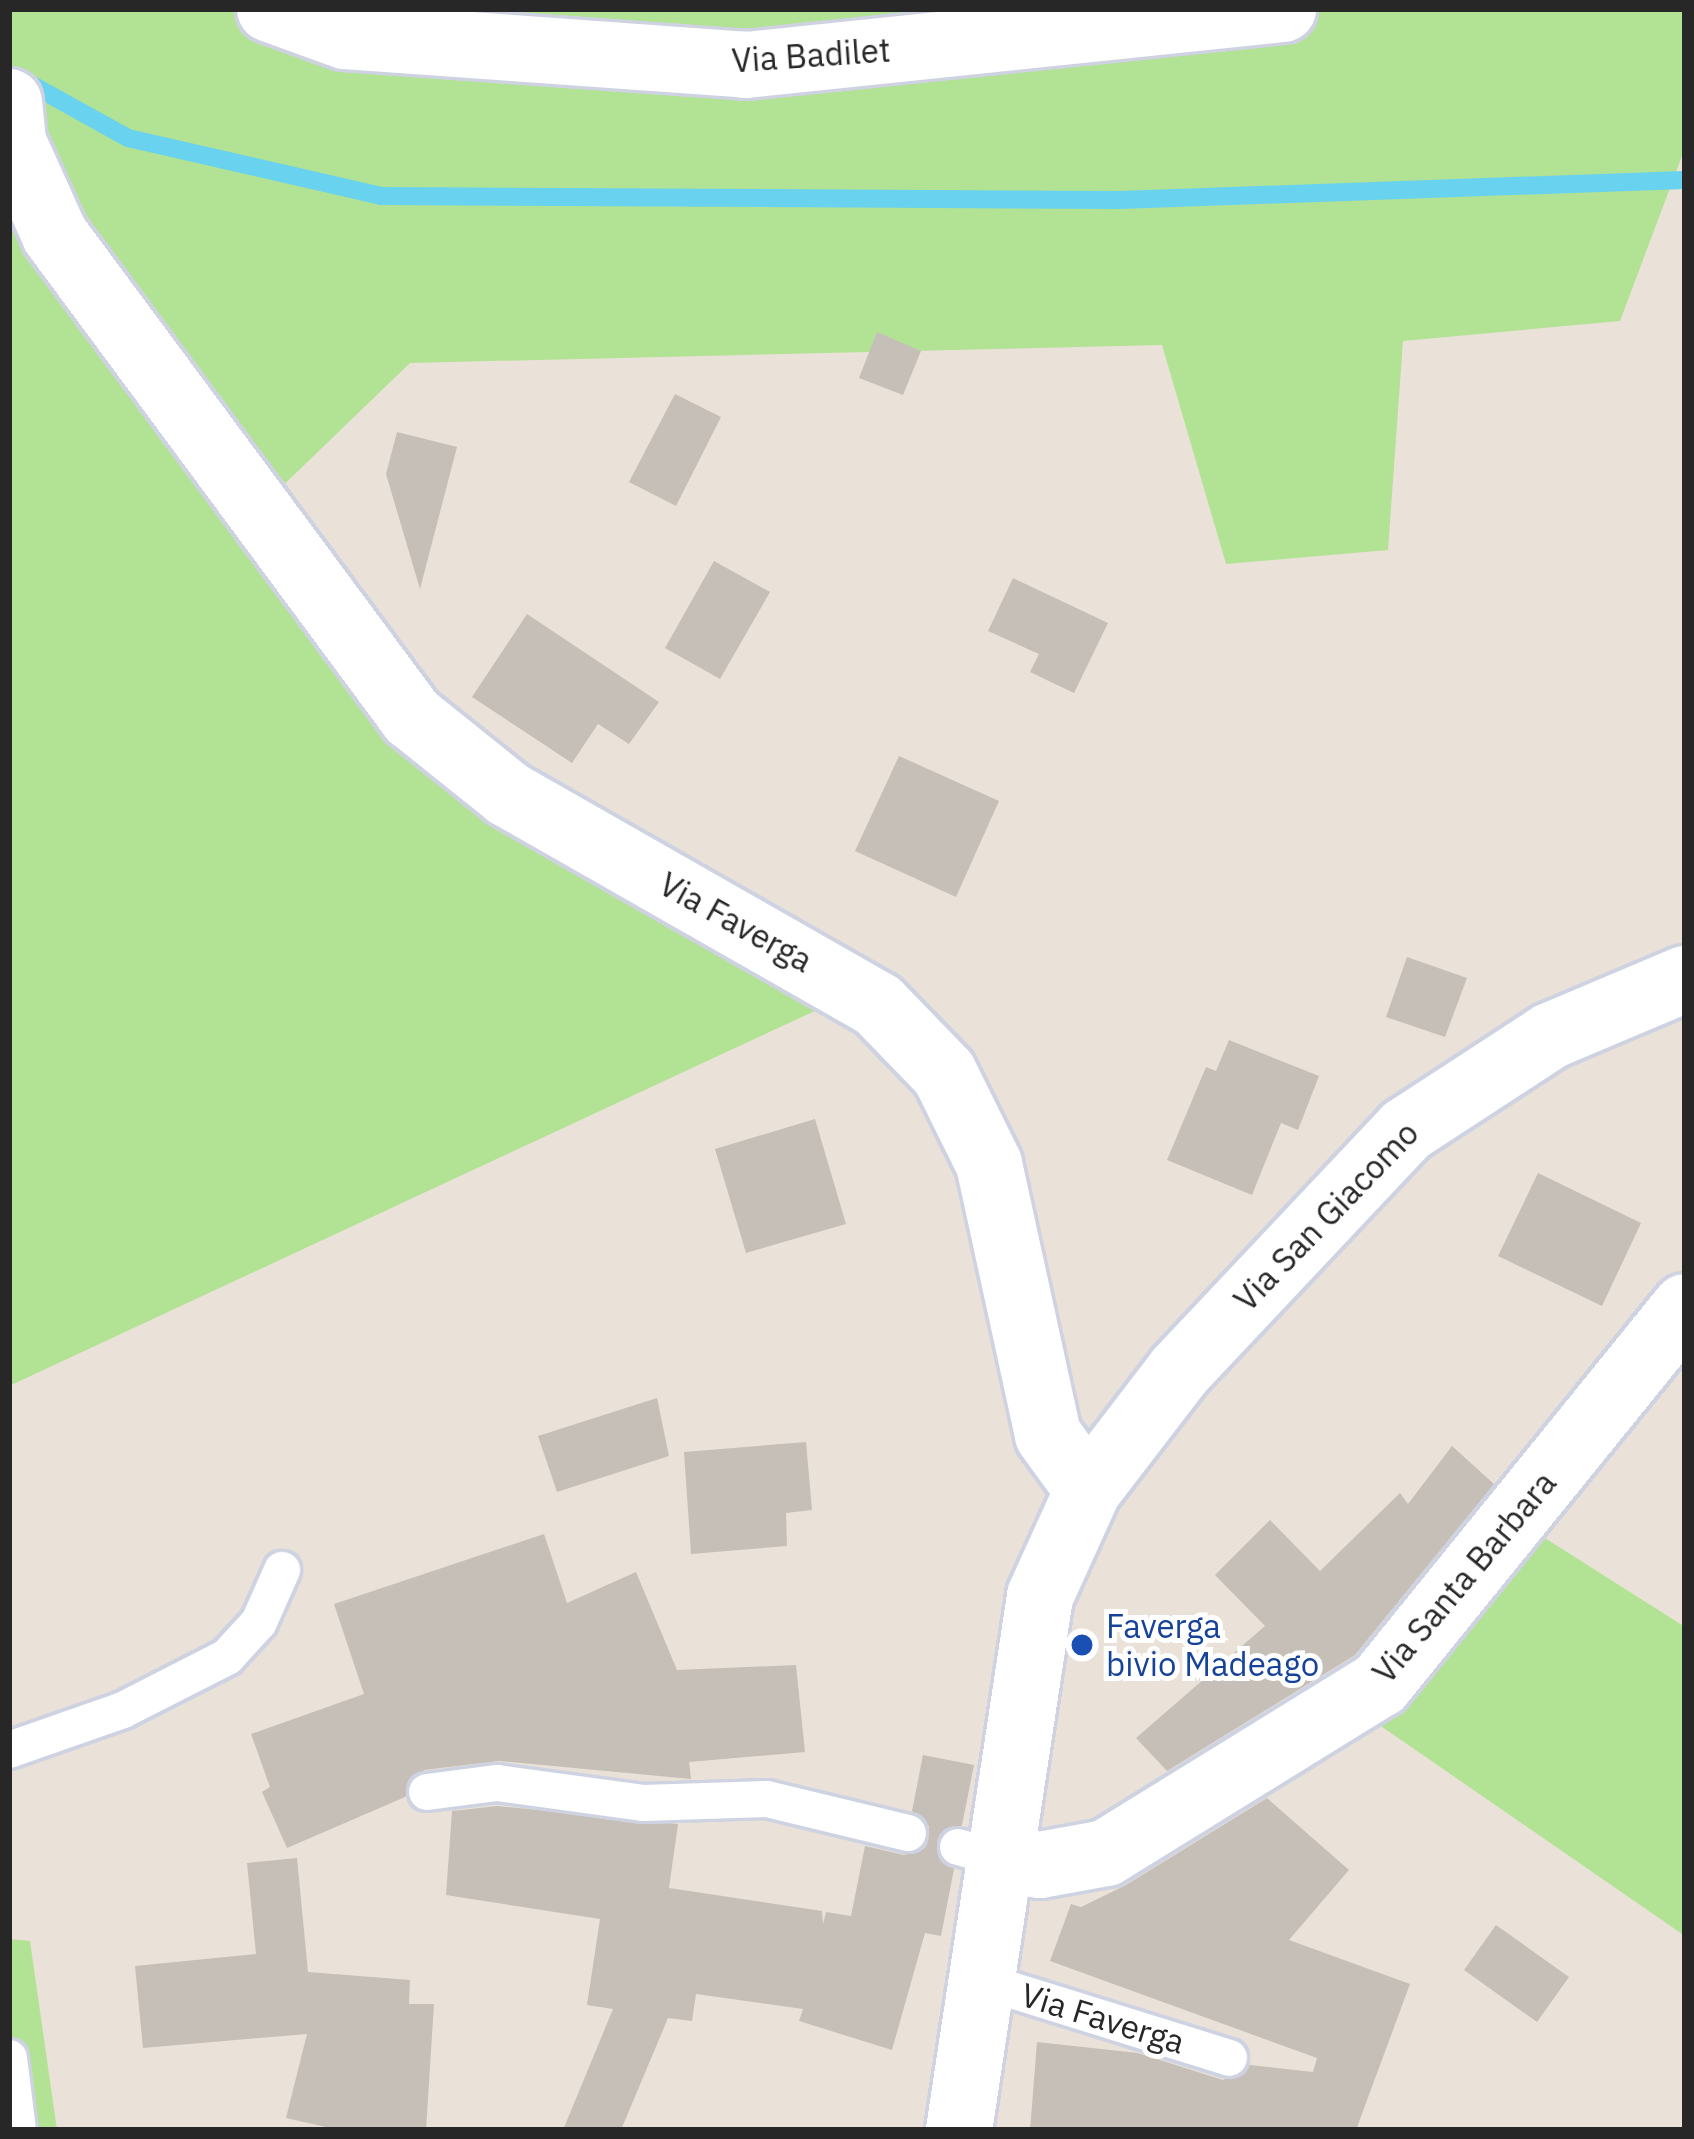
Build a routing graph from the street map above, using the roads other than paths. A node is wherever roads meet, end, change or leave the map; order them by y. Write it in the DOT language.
graph roads {
  1 [pos="270,9"];
  2 [pos="1283,9"];
  3 [pos="10,128"];
  4 [pos="1685,979"];
  5 [pos="1685,1307"];
  6 [pos="1088,1490"];
  7 [pos="282,1570"];
  8 [pos="9,1750"];
  9 [pos="427,1792"];
  10 [pos="908,1833"];
  11 [pos="980,1853"];
  12 [pos="976,1979"];
  13 [pos="9,2058"];
  14 [pos="1229,2058"];
  15 [pos="18,2130"];
  16 [pos="959,2130"];
  1 -- 2 [label="street, Via Badilet"];
  3 -- 6 [label="street, Via Faverga"];
  4 -- 6 [label="street, Via San Giacomo"];
  5 -- 11 [label="street, Via Santa Barbara"];
  6 -- 11 [label="street, Via Faverga"];
  7 -- 8 [label="lane"];
  9 -- 10 [label="lane"];
  11 -- 12 [label="street, Via Faverga"];
  12 -- 14 [label="lane, Via Faverga"];
  12 -- 16 [label="street, Via Faverga"];
  13 -- 15 [label="lane"];
}
